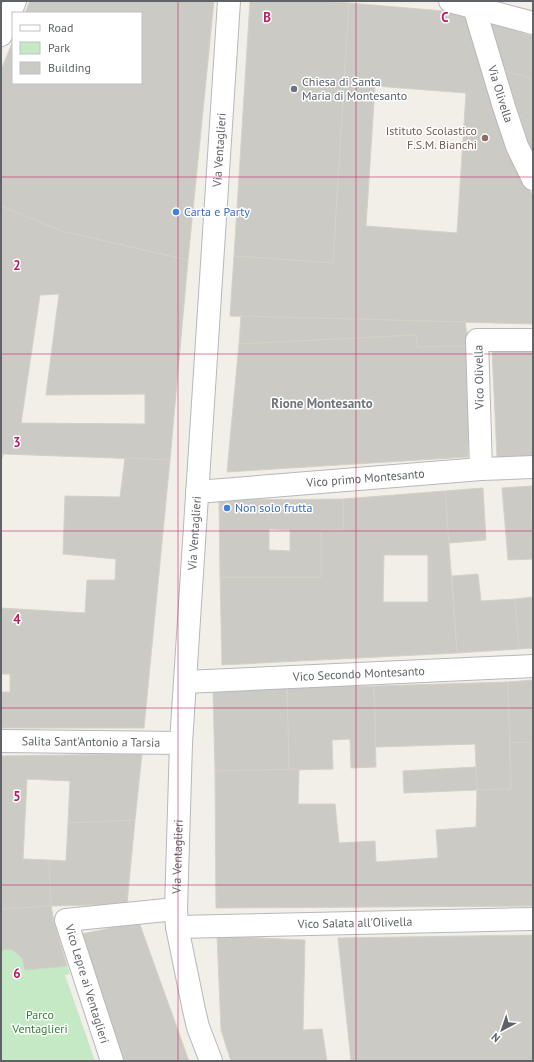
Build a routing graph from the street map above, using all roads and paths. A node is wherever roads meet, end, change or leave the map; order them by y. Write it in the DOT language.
graph roads {
  1 [pos="15,1"];
  2 [pos="229,1"];
  3 [pos="450,1"];
  4 [pos="474,7"];
  5 [pos="533,23"];
  6 [pos="1,35"];
  7 [pos="533,179"];
  8 [pos="533,340"];
  9 [pos="533,467"];
  10 [pos="482,469"];
  11 [pos="197,492"];
  12 [pos="533,666"];
  13 [pos="185,682"];
  14 [pos="1,741"];
  15 [pos="181,743"];
  16 [pos="177,918"];
  17 [pos="533,919"];
  18 [pos="112,1061"];
  19 [pos="211,1061"];
  1 -- 6 [label="street"];
  2 -- 11 [label="street, Via Ventaglieri"];
  3 -- 4 [label="street"];
  4 -- 5 [label="street"];
  4 -- 7 [label="street, Via Olivella"];
  8 -- 10 [label="street, Vico Olivella"];
  9 -- 10 [label="street, Vico primo Montesanto"];
  10 -- 11 [label="street, Vico primo Montesanto"];
  11 -- 13 [label="street, Via Ventaglieri"];
  12 -- 13 [label="street, Vico Secondo Montesanto"];
  13 -- 15 [label="street, Via Ventaglieri"];
  14 -- 15 [label="street, Salita Sant'Antonio a Tarsia"];
  15 -- 16 [label="street, Via Ventaglieri"];
  16 -- 17 [label="street, Vico Salata all'Olivella"];
  16 -- 18 [label="street, Vico Lepre ai Ventaglieri"];
  16 -- 19 [label="street, Via Ventaglieri"];
}
